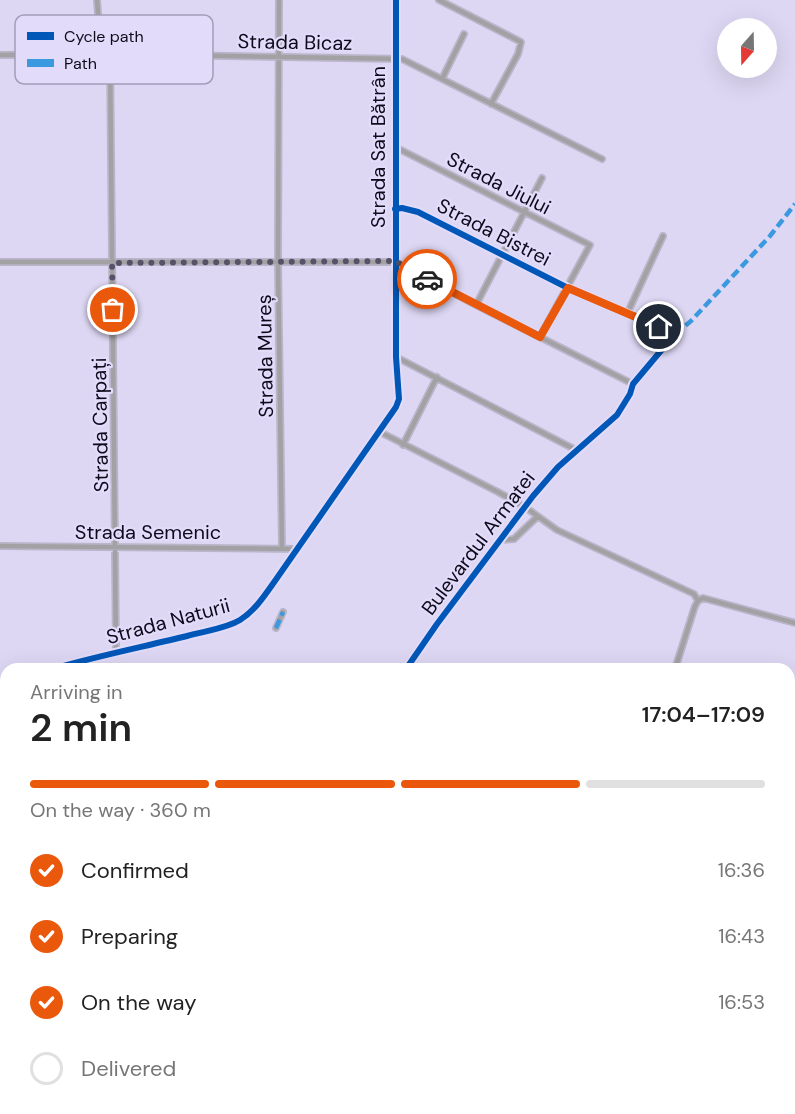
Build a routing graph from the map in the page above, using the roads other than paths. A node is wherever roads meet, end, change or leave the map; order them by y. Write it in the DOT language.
graph roads {
  1 [pos="97,0"];
  2 [pos="279,0"];
  3 [pos="396,0"];
  4 [pos="439,0"];
  5 [pos="98,15"];
  6 [pos="464,34"];
  7 [pos="0,55"];
  8 [pos="15,55"];
  9 [pos="213,55"];
  10 [pos="279,56"];
  11 [pos="394,59"];
  12 [pos="442,79"];
  13 [pos="110,84"];
  14 [pos="491,104"];
  15 [pos="395,147"];
  16 [pos="602,159"];
  17 [pos="542,178"];
  18 [pos="395,209"];
  19 [pos="524,213"];
  20 [pos="663,236"];
  21 [pos="502,254"];
  22 [pos="395,261"];
  23 [pos="0,262"];
  24 [pos="278,262"];
  25 [pos="112,263"];
  26 [pos="568,288"];
  27 [pos="476,305"];
  28 [pos="627,312"];
  29 [pos="675,334"];
  30 [pos="540,337"];
  31 [pos="396,357"];
  32 [pos="437,377"];
  33 [pos="633,384"];
  34 [pos="380,432"];
  35 [pos="403,445"];
  36 [pos="576,450"];
  37 [pos="525,507"];
  38 [pos="537,517"];
  39 [pos="501,540"];
  40 [pos="0,546"];
  41 [pos="116,548"];
  42 [pos="282,548"];
  43 [pos="297,549"];
  44 [pos="698,601"];
  45 [pos="283,612"];
  46 [pos="795,623"];
  47 [pos="276,628"];
  48 [pos="116,651"];
  49 [pos="73,663"];
  50 [pos="410,663"];
  51 [pos="677,663"];
  1 -- 5 [label="street"];
  2 -- 10 [label="street, Strada Mureș"];
  3 -- 11 [label="street, Strada Sat Bătrân"];
  4 -- 14 [label="street"];
  6 -- 12 [label="street"];
  7 -- 8 [label="street, Strada Bicaz"];
  9 -- 10 [label="street, Strada Bicaz"];
  10 -- 11 [label="street, Strada Bicaz"];
  10 -- 24 [label="street, Strada Mureș"];
  11 -- 12 [label="street, Strada Bicaz"];
  11 -- 15 [label="street, Strada Sat Bătrân"];
  12 -- 14 [label="street, Strada Bicaz"];
  13 -- 25 [label="street, Strada Carpați"];
  14 -- 16 [label="street, Strada Bicaz"];
  15 -- 18 [label="street, Strada Sat Bătrân"];
  15 -- 19 [label="street, Strada Jiului"];
  17 -- 19 [label="street"];
  18 -- 21 [label="street, Strada Bistrei"];
  18 -- 22 [label="street, Strada Sat Bătrân"];
  19 -- 21 [label="street"];
  19 -- 26 [label="street, Strada Jiului"];
  20 -- 28 [label="street"];
  21 -- 26 [label="street, Strada Bistrei"];
  21 -- 27 [label="street"];
  22 -- 24 [label="street"];
  22 -- 27 [label="street"];
  22 -- 31 [label="street, Strada Sat Bătrân"];
  23 -- 25 [label="street"];
  24 -- 25 [label="street"];
  24 -- 42 [label="street, Strada Mureș"];
  25 -- 41 [label="street, Strada Carpați"];
  26 -- 28 [label="street, Strada Bistrei"];
  26 -- 30 [label="street"];
  27 -- 30 [label="street"];
  28 -- 29 [label="street, Strada Bistrei"];
  29 -- 33 [label="street, Bulevardul Armatei"];
  30 -- 33 [label="street"];
  31 -- 32 [label="street"];
  31 -- 34 [label="street, Strada Sat Bătrân"];
  32 -- 35 [label="street"];
  32 -- 36 [label="street"];
  33 -- 36 [label="street, Bulevardul Armatei"];
  34 -- 35 [label="street"];
  34 -- 43 [label="street, Strada Sat Bătrân"];
  35 -- 37 [label="street"];
  36 -- 37 [label="street, Bulevardul Armatei"];
  37 -- 38 [label="street"];
  37 -- 39 [label="street, Bulevardul Armatei"];
  38 -- 39 [label="street"];
  38 -- 44 [label="street"];
  39 -- 50 [label="street, Bulevardul Armatei"];
  40 -- 41 [label="street, Strada Semenic"];
  41 -- 42 [label="street, Strada Semenic"];
  41 -- 48 [label="street, Strada Carpați"];
  42 -- 43 [label="street, Strada Semenic"];
  43 -- 48 [label="street, Strada Naturii"];
  44 -- 46 [label="street"];
  44 -- 51 [label="street"];
  45 -- 47 [label="street"];
  48 -- 49 [label="street, Strada Naturii"];
}
